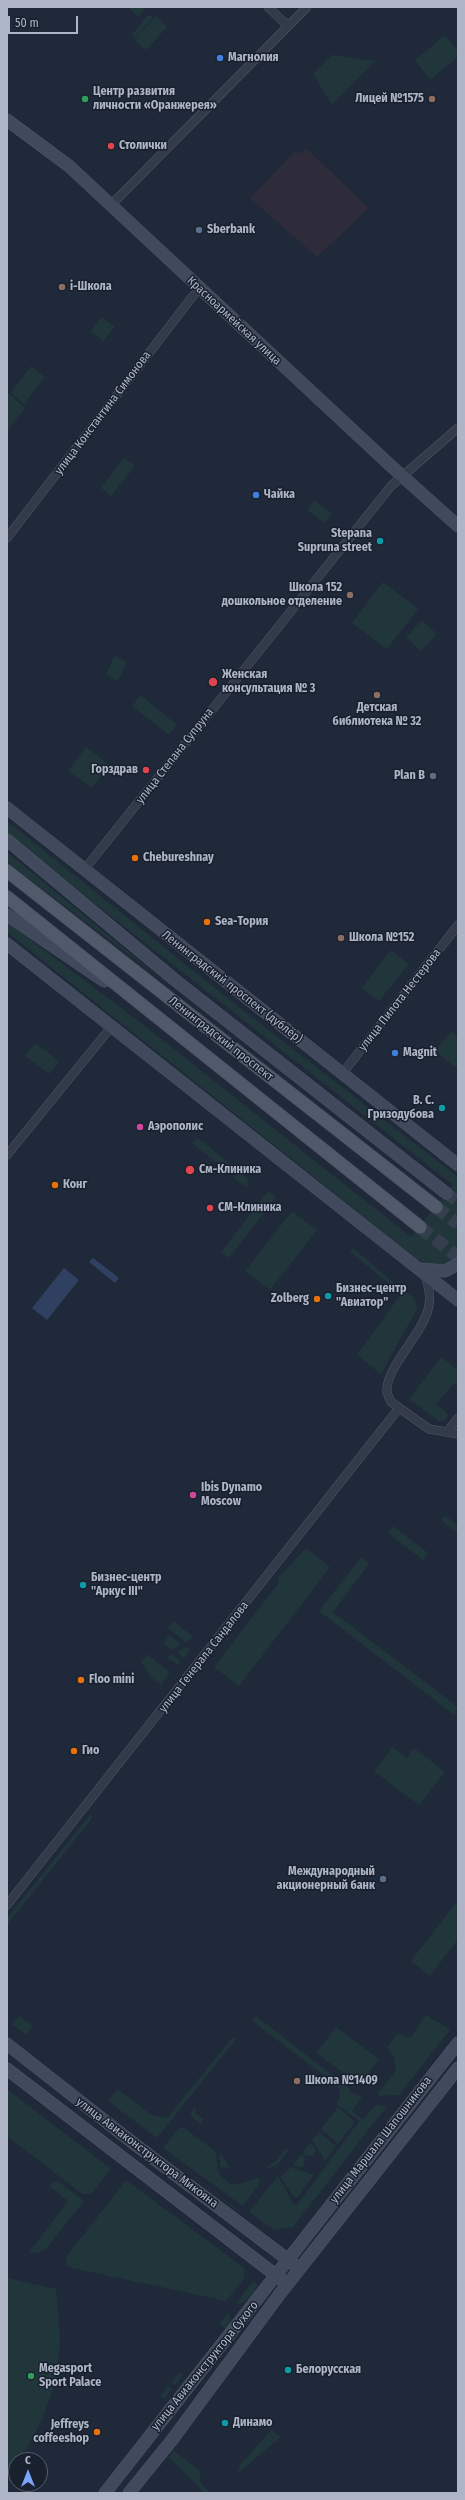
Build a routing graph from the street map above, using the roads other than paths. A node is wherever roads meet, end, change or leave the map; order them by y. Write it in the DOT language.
graph roads {
  1 [pos="268,7"];
  2 [pos="307,7"];
  3 [pos="288,26"];
  4 [pos="7,120"];
  5 [pos="110,205"];
  6 [pos="199,288"];
  7 [pos="458,428"];
  8 [pos="402,476"];
  9 [pos="458,526"];
  10 [pos="7,538"];
  11 [pos="7,808"];
  12 [pos="7,840"];
  13 [pos="84,870"];
  14 [pos="7,871"];
  15 [pos="7,897"];
  16 [pos="7,915"];
  17 [pos="458,925"];
  18 [pos="7,944"];
  19 [pos="148,1012"];
  20 [pos="112,1026"];
  21 [pos="342,1074"];
  22 [pos="7,1156"];
  23 [pos="458,1165"];
  24 [pos="446,1194"];
  25 [pos="436,1207"];
  26 [pos="420,1227"];
  27 [pos="408,1262"];
  28 [pos="458,1264"];
  29 [pos="426,1275"];
  30 [pos="458,1300"];
  31 [pos="399,1408"];
  32 [pos="458,1418"];
  33 [pos="447,1432"];
  34 [pos="458,1434"];
  35 [pos="7,1905"];
  36 [pos="458,2043"];
  37 [pos="7,2044"];
  38 [pos="458,2068"];
  39 [pos="7,2069"];
  40 [pos="305,2238"];
  41 [pos="317,2248"];
  42 [pos="289,2260"];
  43 [pos="300,2268"];
  44 [pos="276,2275"];
  45 [pos="288,2284"];
  46 [pos="105,2493"];
  47 [pos="129,2493"];
  1 -- 3 [label="street"];
  2 -- 3 [label="street"];
  3 -- 5 [label="street"];
  4 -- 5 [label="street, Красноармейская улица"];
  5 -- 6 [label="street, Красноармейская улица"];
  6 -- 8 [label="street, Красноармейская улица"];
  6 -- 10 [label="street, улица Константина Симонова"];
  7 -- 8 [label="street, улица Степана Супруна"];
  8 -- 9 [label="street, Красноармейская улица"];
  8 -- 13 [label="street, улица Степана Супруна"];
  11 -- 13 [label="street, Ленинградский проспект (дублёр)"];
  12 -- 24 [label="street"];
  13 -- 21 [label="street, Ленинградский проспект (дублёр)"];
  14 -- 25 [label="main road, Ленинградский проспект"];
  15 -- 19 [label="main road, Ленинградский проспект"];
  16 -- 19 [label="street"];
  17 -- 21 [label="street, улица Пилота Нестерова"];
  18 -- 20 [label="street"];
  19 -- 26 [label="main road, Ленинградский проспект"];
  20 -- 22 [label="street"];
  20 -- 27 [label="street"];
  21 -- 23 [label="street, Ленинградский проспект (дублёр)"];
  27 -- 28 [label="street"];
  27 -- 29 [label="street"];
  29 -- 30 [label="street"];
  29 -- 31 [label="street"];
  31 -- 33 [label="street"];
  31 -- 35 [label="street, улица Генерала Сандалова"];
  32 -- 33 [label="street"];
  33 -- 34 [label="street"];
  36 -- 40 [label="street, улица Маршала Шапошникова"];
  37 -- 42 [label="street, улица Авиаконструктора Микояна"];
  38 -- 41 [label="street, улица Маршала Шапошникова"];
  39 -- 44 [label="street, улица Авиаконструктора Микояна"];
  40 -- 42 [label="street, улица Авиаконструктора Сухого"];
  41 -- 43 [label="street, улица Авиаконструктора Сухого"];
  42 -- 43 [label="street, улица Авиаконструктора Микояна"];
  42 -- 44 [label="street, улица Авиаконструктора Сухого"];
  43 -- 45 [label="street, улица Авиаконструктора Сухого"];
  44 -- 45 [label="street, улица Авиаконструктора Микояна"];
  44 -- 46 [label="street, улица Авиаконструктора Сухого"];
  45 -- 47 [label="street, улица Авиаконструктора Сухого"];
}
